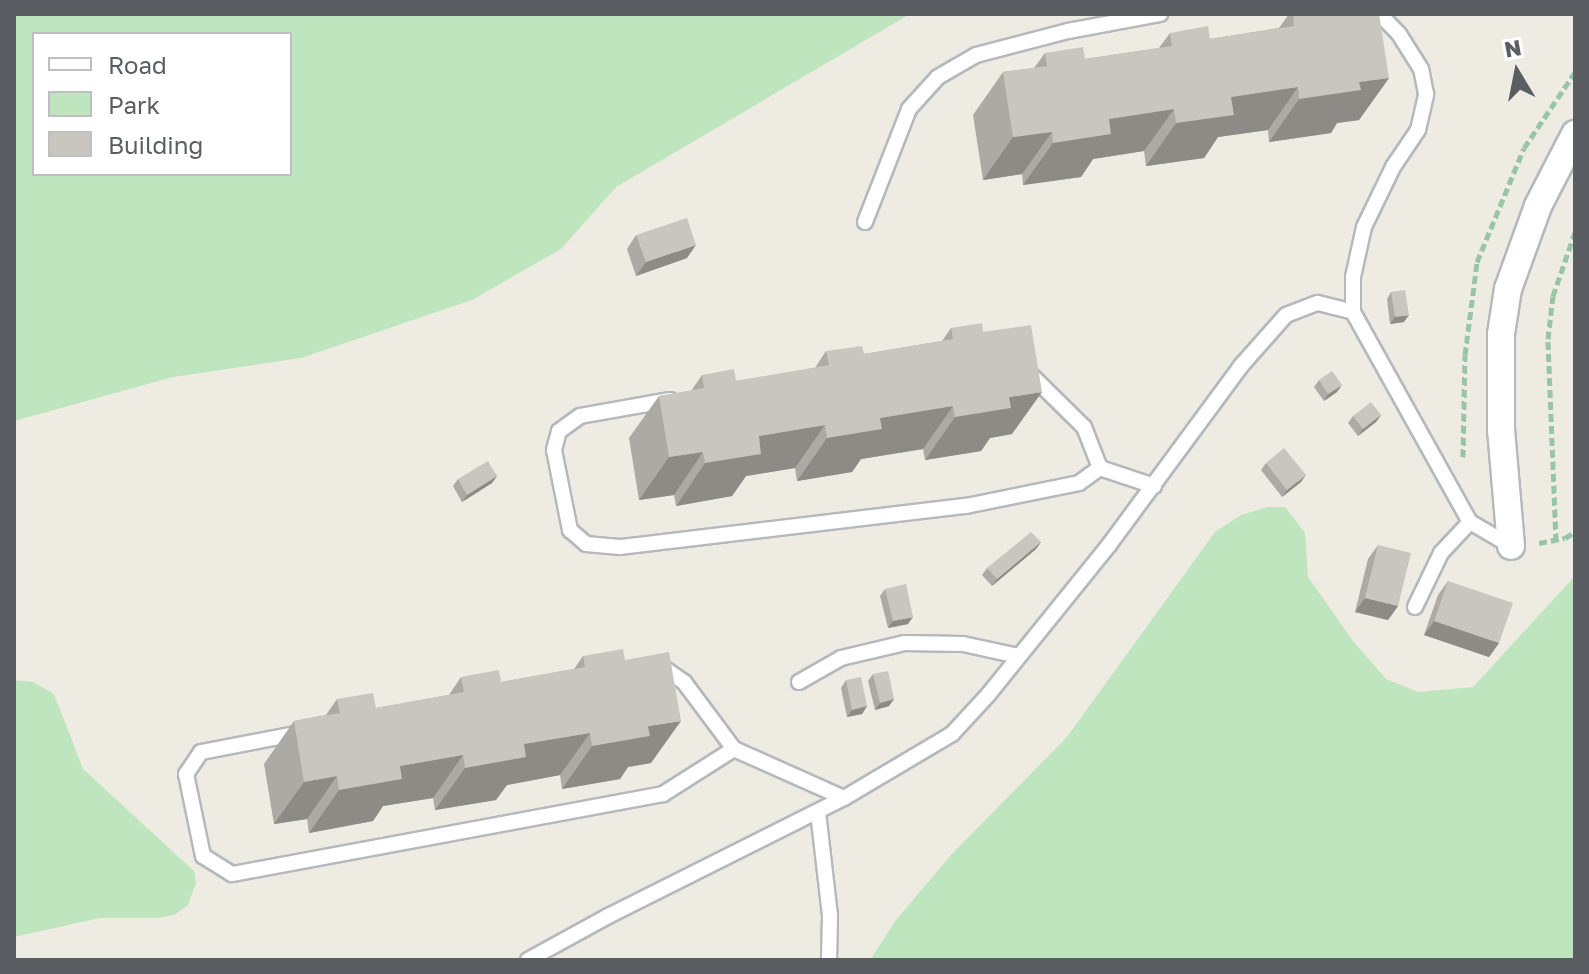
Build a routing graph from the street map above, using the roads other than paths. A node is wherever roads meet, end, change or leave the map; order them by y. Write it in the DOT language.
graph roads {
  1 [pos="1160,14"];
  2 [pos="1380,14"];
  3 [pos="1575,134"];
  4 [pos="865,222"];
  5 [pos="1353,312"];
  6 [pos="1021,364"];
  7 [pos="688,397"];
  8 [pos="1100,468"];
  9 [pos="1154,486"];
  10 [pos="1470,522"];
  11 [pos="1511,546"];
  12 [pos="1415,607"];
  13 [pos="1018,656"];
  14 [pos="643,667"];
  15 [pos="799,682"];
  16 [pos="323,729"];
  17 [pos="734,749"];
  18 [pos="844,798"];
  19 [pos="818,812"];
  20 [pos="528,960"];
  21 [pos="829,960"];
  1 -- 4 [label="lane"];
  2 -- 5 [label="lane"];
  3 -- 11 [label="street"];
  5 -- 9 [label="lane"];
  5 -- 10 [label="lane"];
  6 -- 8 [label="lane"];
  7 -- 8 [label="lane"];
  8 -- 9 [label="lane"];
  9 -- 13 [label="lane"];
  10 -- 11 [label="lane"];
  10 -- 12 [label="lane"];
  13 -- 15 [label="lane"];
  13 -- 18 [label="lane"];
  14 -- 17 [label="lane"];
  16 -- 17 [label="lane"];
  17 -- 18 [label="lane"];
  18 -- 19 [label="lane"];
  19 -- 20 [label="lane"];
  19 -- 21 [label="lane"];
}
